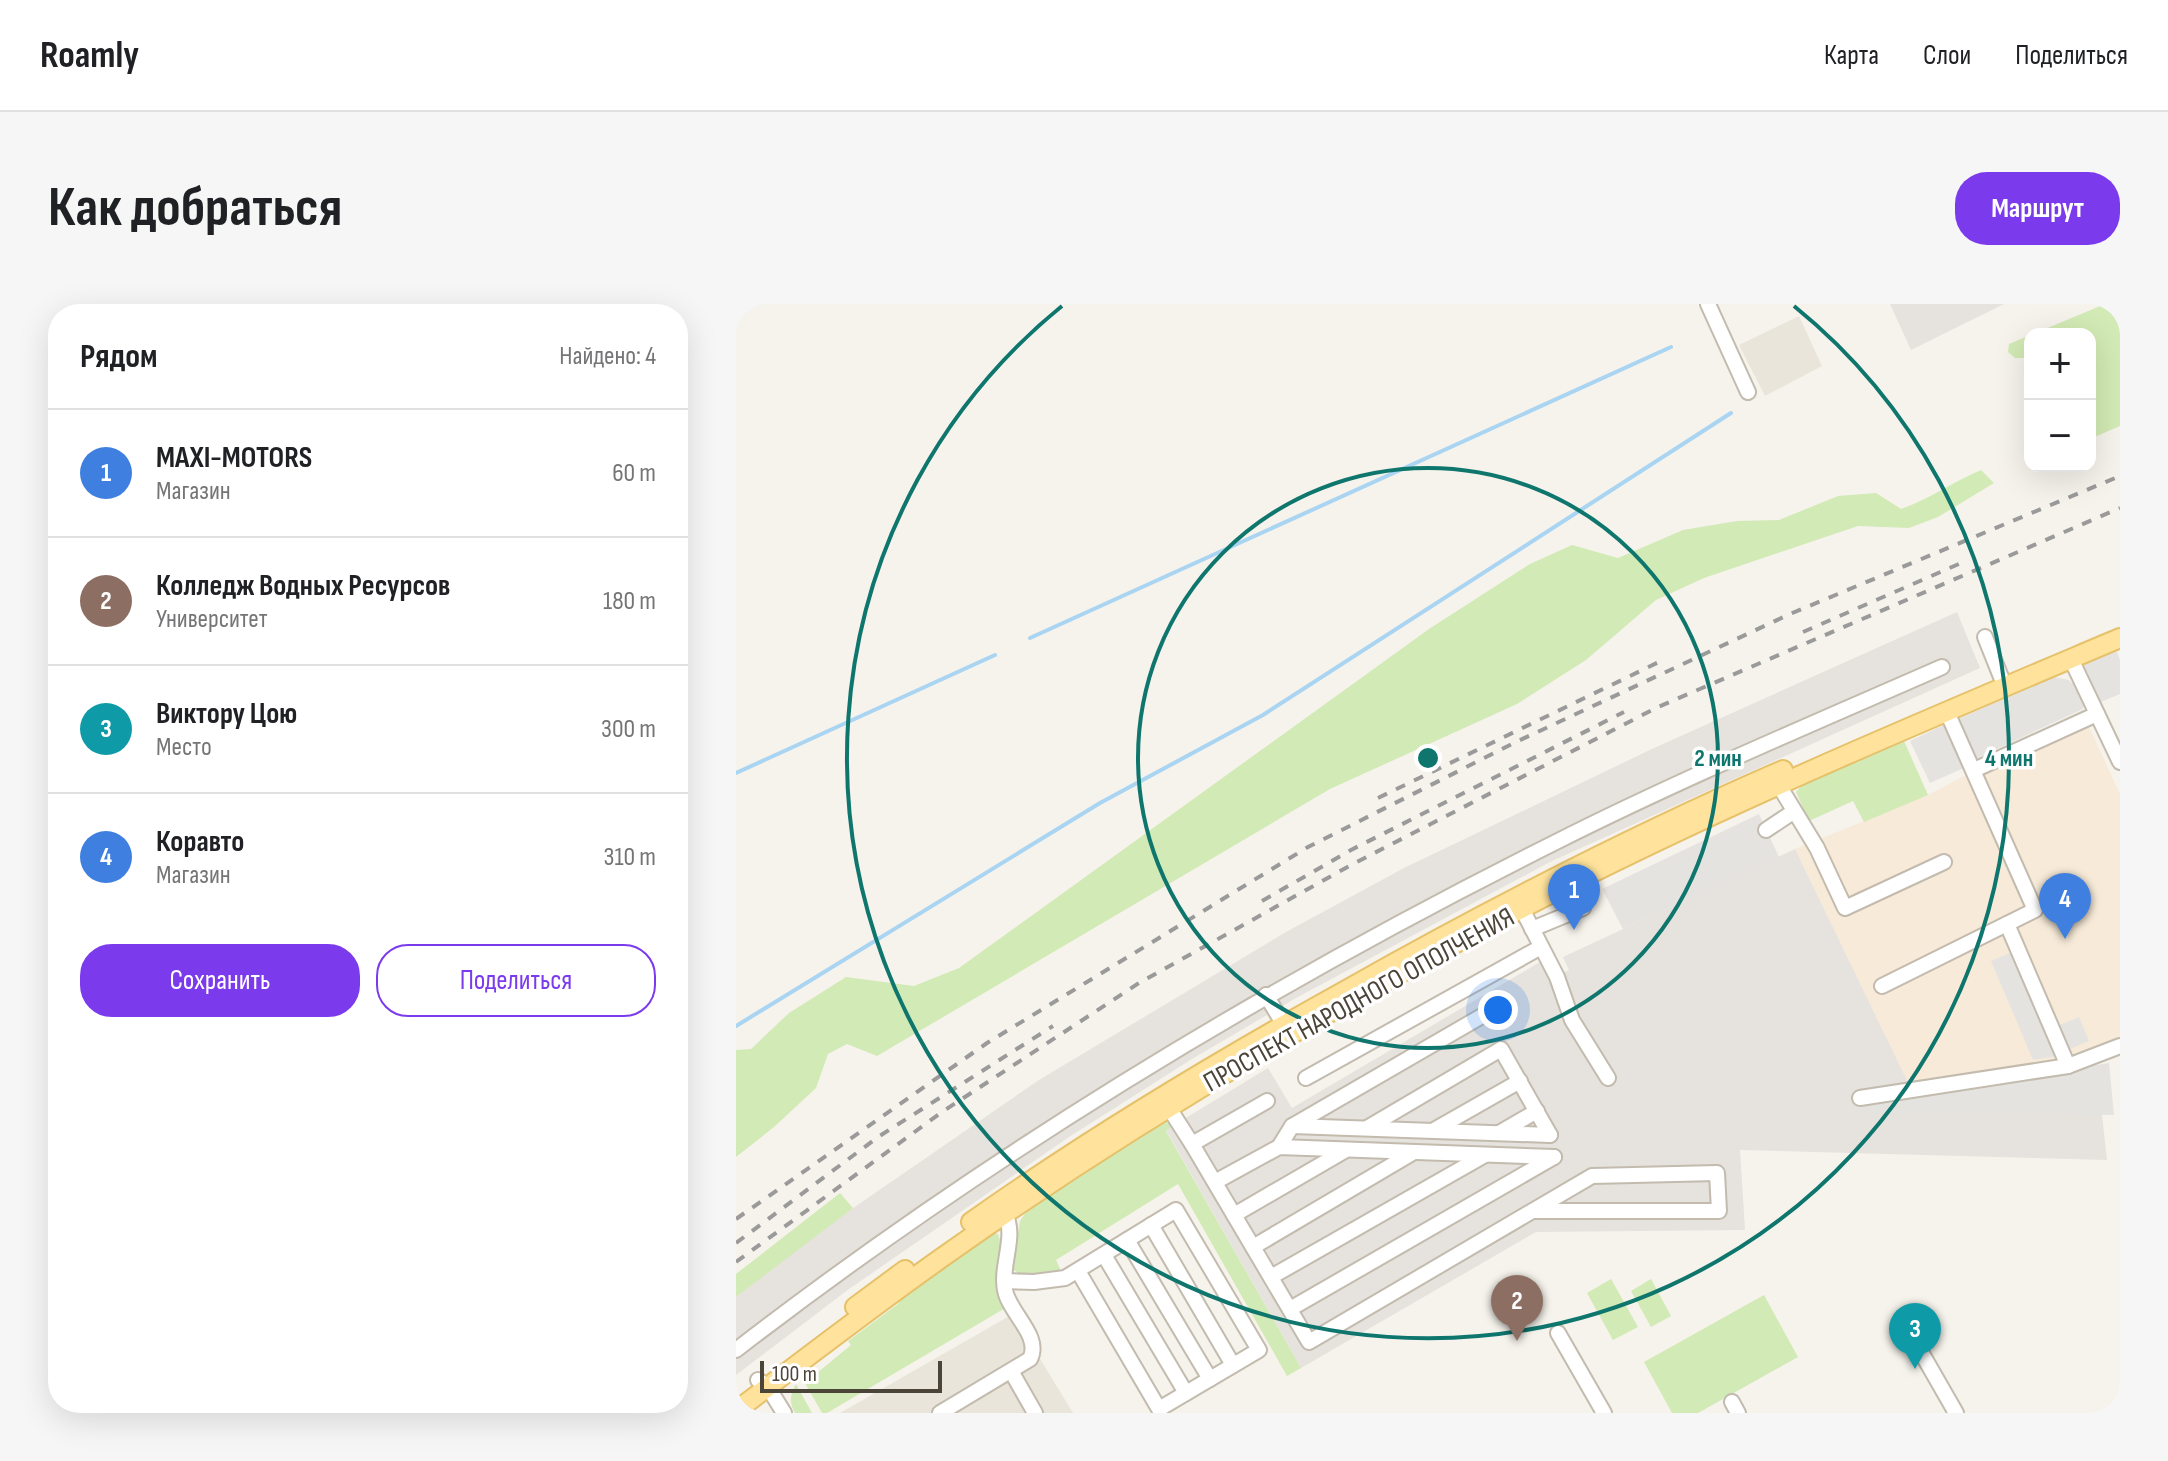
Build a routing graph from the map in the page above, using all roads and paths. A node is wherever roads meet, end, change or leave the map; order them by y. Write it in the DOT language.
graph roads {
  1 [pos="1708,304"];
  2 [pos="1748,392"];
  3 [pos="2120,626"];
  4 [pos="1985,637"];
  5 [pos="2120,638"];
  6 [pos="2071,659"];
  7 [pos="1942,667"];
  8 [pos="2001,677"];
  9 [pos="1947,712"];
  10 [pos="2097,714"];
  11 [pos="2120,762"];
  12 [pos="1974,770"];
  13 [pos="1775,780"];
  14 [pos="1793,812"];
  15 [pos="1766,830"];
  16 [pos="1944,862"];
  17 [pos="1583,908"];
  18 [pos="1522,909"];
  19 [pos="2007,924"];
  20 [pos="1532,929"];
  21 [pos="1541,947"];
  22 [pos="1882,986"];
  23 [pos="1266,995"];
  24 [pos="1494,1009"];
  25 [pos="1284,1025"];
  26 [pos="2120,1046"];
  27 [pos="2068,1066"];
  28 [pos="1306,1078"];
  29 [pos="1608,1078"];
  30 [pos="1520,1081"];
  31 [pos="1860,1098"];
  32 [pos="1267,1101"];
  33 [pos="1169,1108"];
  34 [pos="1537,1111"];
  35 [pos="1292,1126"];
  36 [pos="1366,1129"];
  37 [pos="1433,1131"];
  38 [pos="1499,1133"];
  39 [pos="1192,1144"];
  40 [pos="1279,1147"];
  41 [pos="1346,1150"];
  42 [pos="1414,1152"];
  43 [pos="1486,1155"];
  44 [pos="1215,1182"];
  45 [pos="1532,1211"];
  46 [pos="1005,1214"];
  47 [pos="1234,1215"];
  48 [pos="1151,1225"];
  49 [pos="1127,1240"];
  50 [pos="1253,1247"];
  51 [pos="1104,1255"];
  52 [pos="1078,1271"];
  53 [pos="1271,1277"];
  54 [pos="1005,1281"];
  55 [pos="1290,1309"];
  56 [pos="1558,1333"];
  57 [pos="1913,1338"];
  58 [pos="736,1350"];
  59 [pos="1233,1365"];
  60 [pos="1011,1371"];
  61 [pos="1210,1379"];
  62 [pos="762,1387"];
  63 [pos="1186,1393"];
  64 [pos="736,1397"];
  65 [pos="736,1411"];
  66 [pos="772,1413"];
  67 [pos="784,1413"];
  68 [pos="940,1413"];
  69 [pos="1035,1413"];
  70 [pos="1604,1413"];
  71 [pos="1956,1413"];
  1 -- 2 [label="street"];
  3 -- 8 [label="main road, ПРОСПЕКТ НАРОДНОГО ОПОЛЧЕНИЯ"];
  4 -- 8 [label="street"];
  5 -- 6 [label="main road, ПРОСПЕКТ НАРОДНОГО ОПОЛЧЕНИЯ"];
  6 -- 9 [label="main road, ПРОСПЕКТ НАРОДНОГО ОПОЛЧЕНИЯ"];
  6 -- 10 [label="street"];
  7 -- 23 [label="street"];
  8 -- 13 [label="main road, ПРОСПЕКТ НАРОДНОГО ОПОЛЧЕНИЯ"];
  9 -- 12 [label="street"];
  9 -- 13 [label="main road, ПРОСПЕКТ НАРОДНОГО ОПОЛЧЕНИЯ"];
  10 -- 11 [label="street"];
  10 -- 12 [label="street"];
  12 -- 19 [label="street"];
  13 -- 14 [label="street"];
  13 -- 18 [label="main road, ПРОСПЕКТ НАРОДНОГО ОПОЛЧЕНИЯ"];
  13 -- 25 [label="main road, ПРОСПЕКТ НАРОДНОГО ОПОЛЧЕНИЯ"];
  14 -- 15 [label="street"];
  14 -- 16 [label="street"];
  17 -- 20 [label="street"];
  18 -- 20 [label="street"];
  18 -- 33 [label="main road, ПРОСПЕКТ НАРОДНОГО ОПОЛЧЕНИЯ"];
  19 -- 22 [label="street"];
  19 -- 27 [label="street"];
  20 -- 21 [label="street"];
  21 -- 28 [label="street"];
  21 -- 29 [label="street"];
  23 -- 25 [label="street"];
  23 -- 58 [label="street"];
  24 -- 35 [label="street"];
  25 -- 62 [label="main road, ПРОСПЕКТ НАРОДНОГО ОПОЛЧЕНИЯ"];
  26 -- 27 [label="street"];
  27 -- 31 [label="street"];
  30 -- 34 [label="street"];
  30 -- 36 [label="street"];
  30 -- 37 [label="street"];
  32 -- 39 [label="street"];
  33 -- 39 [label="street"];
  33 -- 46 [label="main road, ПРОСПЕКТ НАРОДНОГО ОПОЛЧЕНИЯ"];
  34 -- 38 [label="street"];
  34 -- 38 [label="street"];
  35 -- 36 [label="street"];
  35 -- 40 [label="street"];
  36 -- 37 [label="street"];
  37 -- 38 [label="street"];
  39 -- 44 [label="street"];
  40 -- 41 [label="street"];
  40 -- 44 [label="street"];
  41 -- 42 [label="street"];
  41 -- 47 [label="street"];
  42 -- 43 [label="street"];
  42 -- 50 [label="street"];
  43 -- 53 [label="street"];
  43 -- 55 [label="street"];
  44 -- 47 [label="street"];
  45 -- 45 [label="street"];
  45 -- 55 [label="street"];
  46 -- 54 [label="street"];
  46 -- 62 [label="main road, ПРОСПЕКТ НАРОДНОГО ОПОЛЧЕНИЯ"];
  47 -- 50 [label="street"];
  48 -- 49 [label="street"];
  48 -- 59 [label="street"];
  48 -- 59 [label="street"];
  49 -- 51 [label="street"];
  49 -- 61 [label="street"];
  50 -- 53 [label="street"];
  51 -- 52 [label="street"];
  51 -- 63 [label="street"];
  52 -- 54 [label="street"];
  52 -- 63 [label="street"];
  53 -- 55 [label="street"];
  54 -- 60 [label="street"];
  56 -- 70 [label="street"];
  57 -- 71 [label="street"];
  59 -- 61 [label="street"];
  60 -- 68 [label="street"];
  60 -- 69 [label="street"];
  61 -- 63 [label="street"];
  62 -- 64 [label="main road, ПРОСПЕКТ НАРОДНОГО ОПОЛЧЕНИЯ"];
  62 -- 65 [label="main road, ПРОСПЕКТ НАРОДНОГО ОПОЛЧЕНИЯ"];
  62 -- 66 [label="street"];
  62 -- 67 [label="street"];
}
